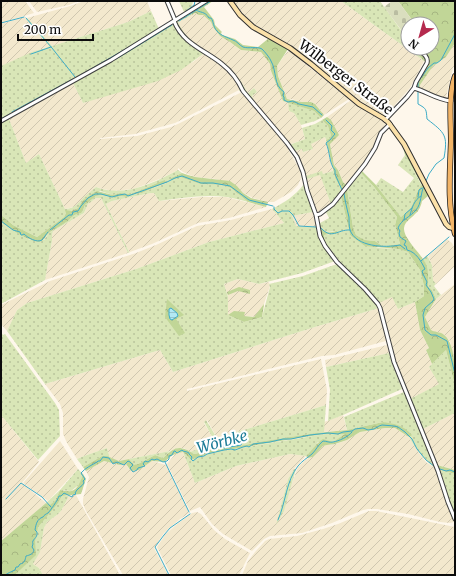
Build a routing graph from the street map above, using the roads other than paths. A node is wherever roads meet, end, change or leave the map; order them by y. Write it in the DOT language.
graph roads {
  1 [pos="167,1"];
  2 [pos="206,1"];
  3 [pos="230,1"];
  4 [pos="175,20"];
  5 [pos="426,56"];
  6 [pos="455,76"];
  7 [pos="417,89"];
  8 [pos="451,101"];
  9 [pos="1,120"];
  10 [pos="385,120"];
  11 [pos="390,124"];
  12 [pos="316,215"];
  13 [pos="453,228"];
  14 [pos="455,234"];
  15 [pos="455,520"];
  1 -- 4 [label="street"];
  2 -- 4 [label="street"];
  3 -- 10 [label="street, Wilberger Straße"];
  4 -- 9 [label="street"];
  4 -- 12 [label="street"];
  5 -- 7 [label="street"];
  6 -- 8 [label="main road"];
  7 -- 8 [label="street"];
  7 -- 10 [label="street"];
  8 -- 13 [label="main road"];
  10 -- 11 [label="street, Wilberger Straße"];
  11 -- 12 [label="street"];
  11 -- 13 [label="street, Wilberger Straße"];
  12 -- 15 [label="street"];
  13 -- 14 [label="main road"];
}
